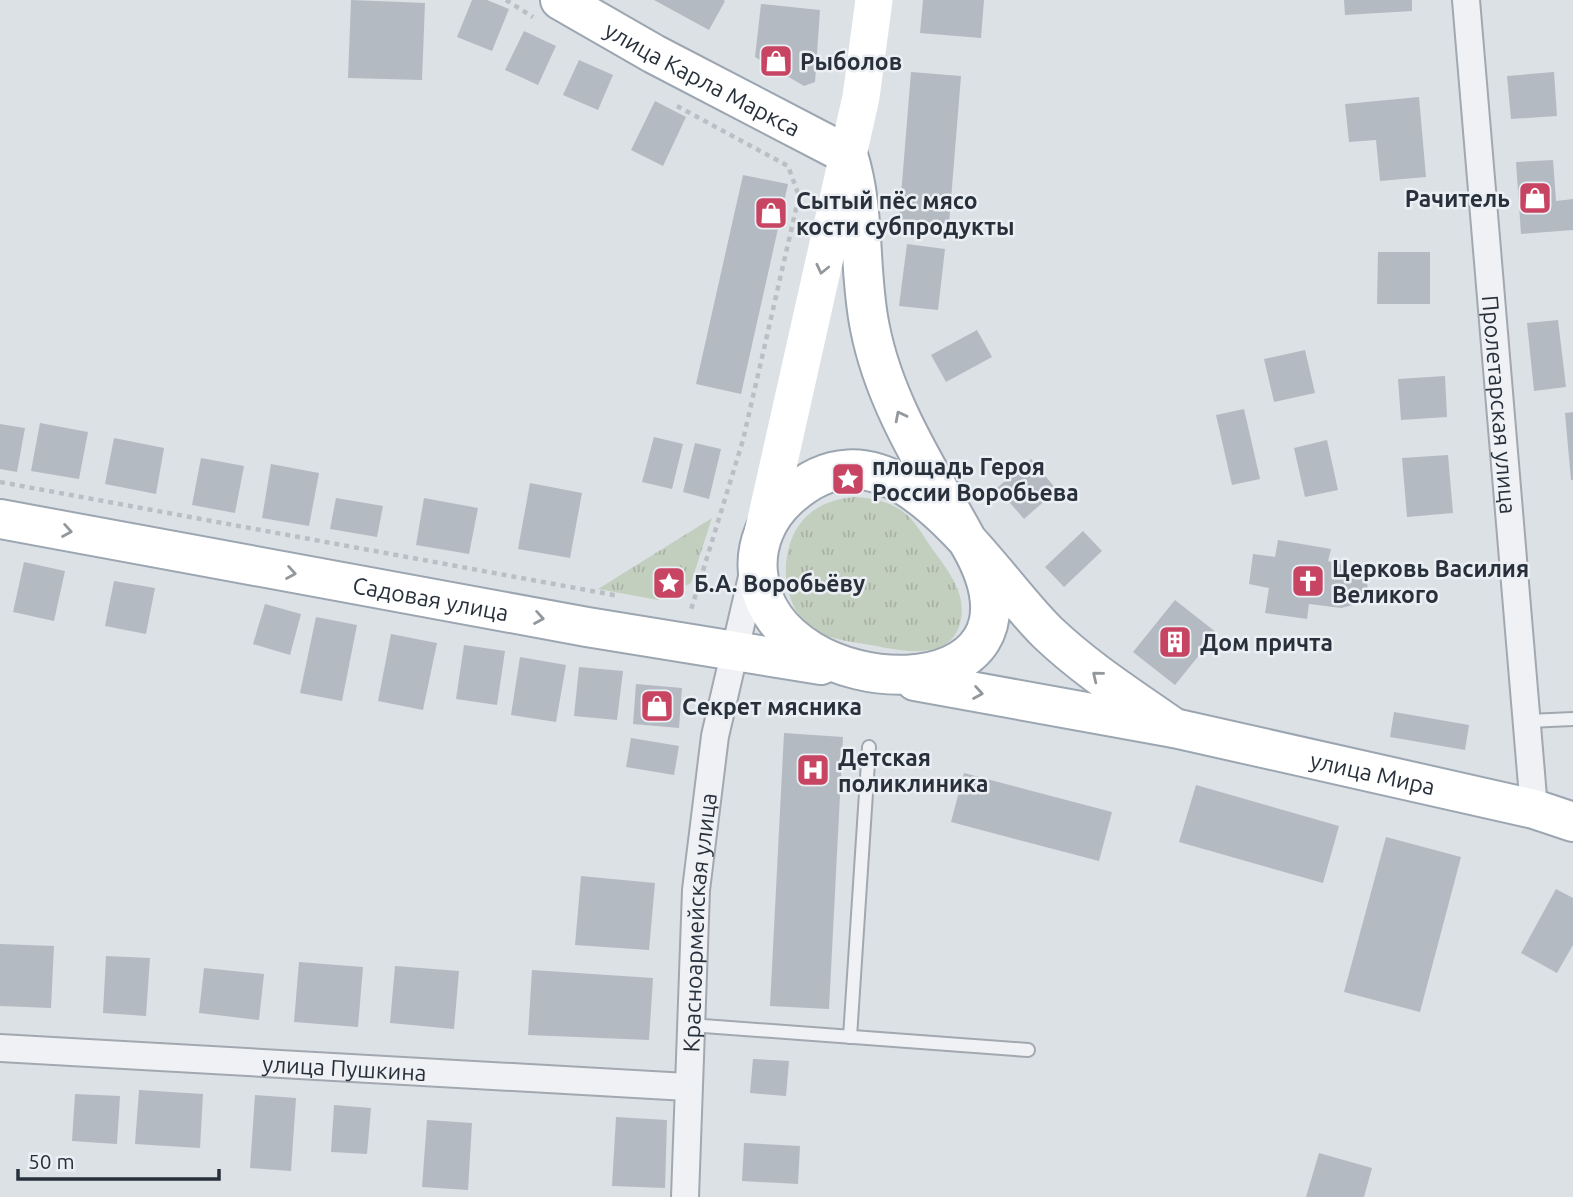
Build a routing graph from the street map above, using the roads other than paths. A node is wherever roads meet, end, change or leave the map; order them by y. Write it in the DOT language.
graph roads {
  1 [pos="874,0"];
  2 [pos="1466,0"];
  3 [pos="551,11"];
  4 [pos="848,155"];
  5 [pos="0,519"];
  6 [pos="762,540"];
  7 [pos="967,540"];
  8 [pos="733,651"];
  9 [pos="863,672"];
  10 [pos="1573,719"];
  11 [pos="1528,721"];
  12 [pos="1174,728"];
  13 [pos="869,747"];
  14 [pos="1534,809"];
  15 [pos="1573,822"];
  16 [pos="690,1025"];
  17 [pos="850,1037"];
  18 [pos="0,1048"];
  19 [pos="1028,1050"];
  20 [pos="687,1087"];
  21 [pos="685,1197"];
  1 -- 4 [label="main road"];
  2 -- 11 [label="street, Пролетарская улица"];
  3 -- 4 [label="main road, улица Карла Маркса"];
  4 -- 6 [label="main road, one-way"];
  7 -- 4 [label="main road, one-way"];
  5 -- 8 [label="main road, Садовая улица, one-way"];
  6 -- 7 [label="main road"];
  6 -- 8 [label="street, Красноармейская улица"];
  6 -- 9 [label="main road"];
  7 -- 9 [label="main road"];
  12 -- 7 [label="main road, улица Мира, one-way"];
  8 -- 9 [label="main road, Садовая улица"];
  8 -- 16 [label="street, Красноармейская улица"];
  9 -- 12 [label="main road, улица Мира, one-way"];
  10 -- 11 [label="lane"];
  11 -- 14 [label="street, Пролетарская улица"];
  12 -- 14 [label="main road, улица Мира"];
  13 -- 17 [label="lane"];
  14 -- 15 [label="main road, улица Мира"];
  16 -- 17 [label="lane"];
  16 -- 20 [label="street, Красноармейская улица"];
  17 -- 19 [label="lane"];
  18 -- 20 [label="street, улица Пушкина"];
  20 -- 21 [label="street, Красноармейская улица"];
}
